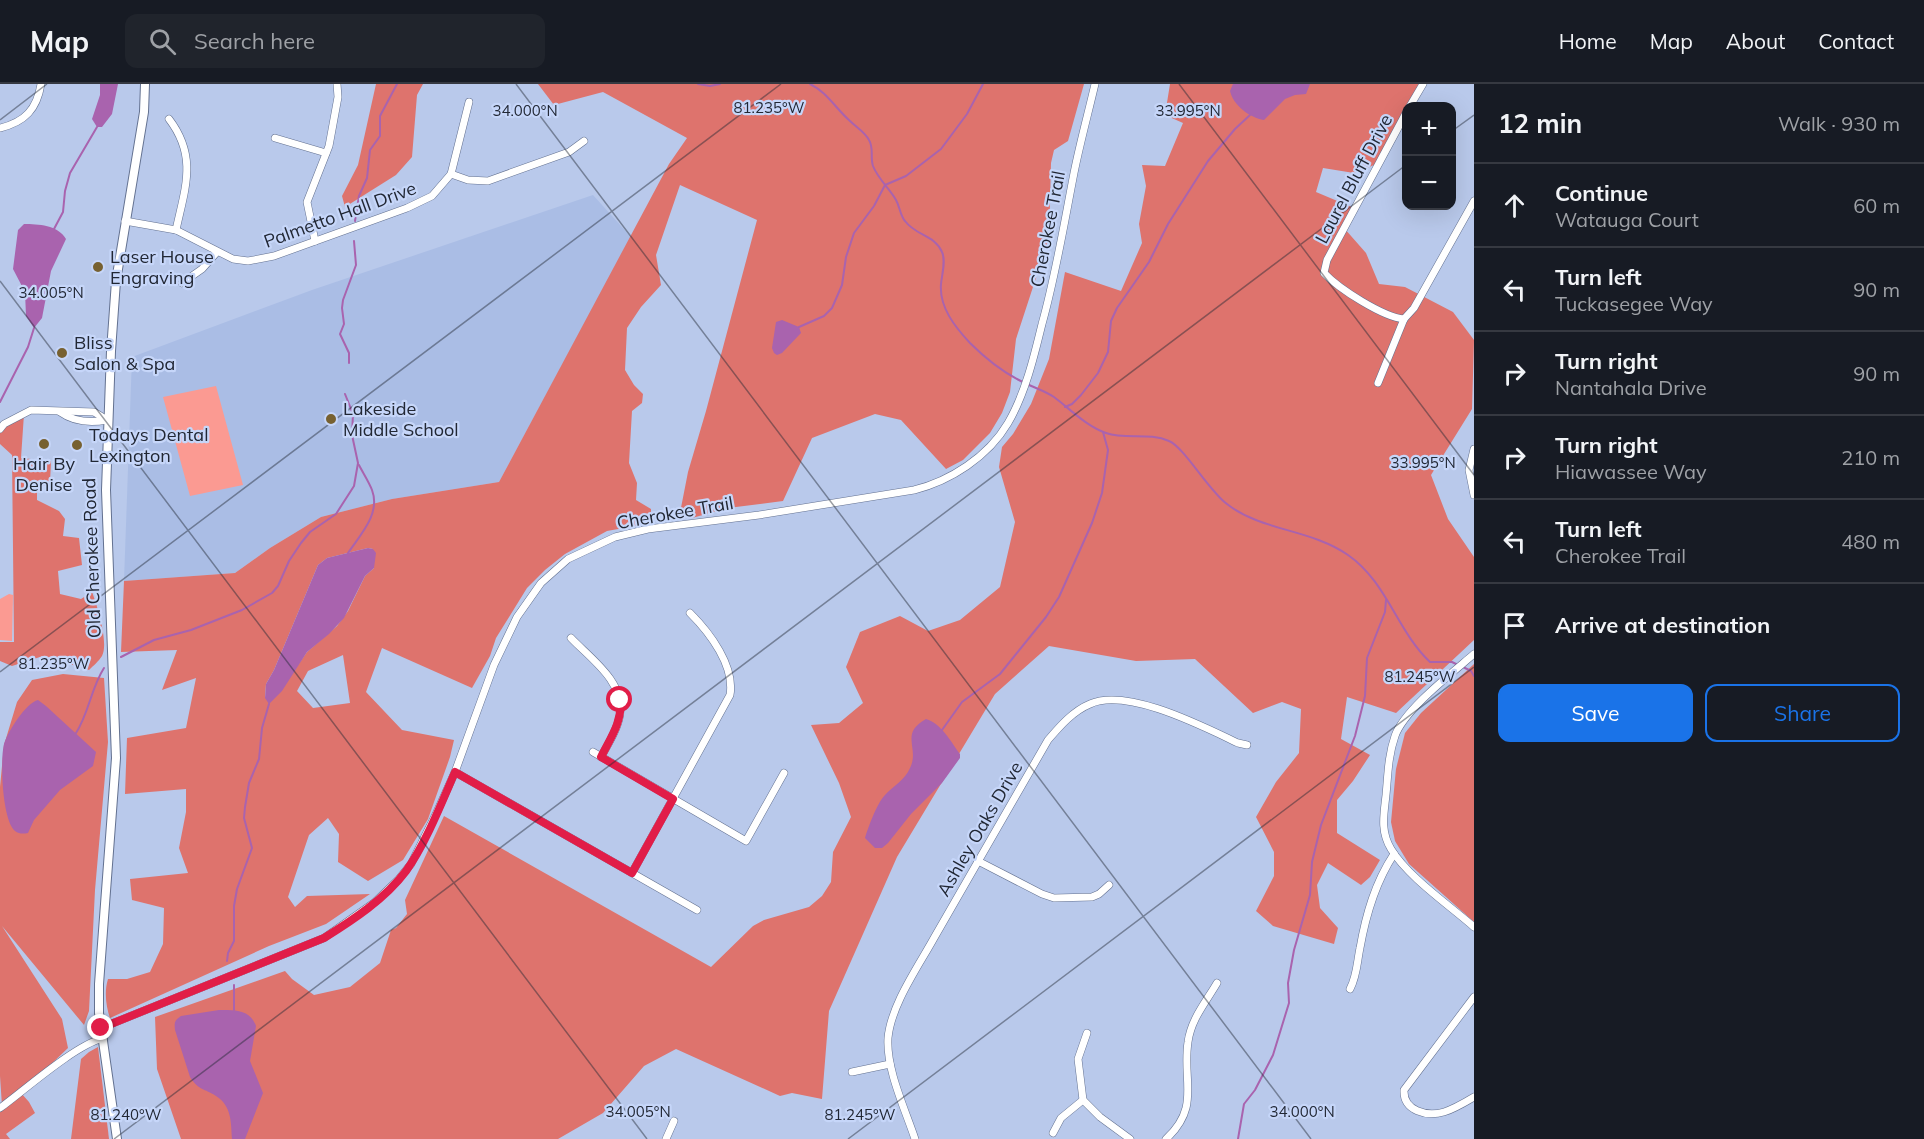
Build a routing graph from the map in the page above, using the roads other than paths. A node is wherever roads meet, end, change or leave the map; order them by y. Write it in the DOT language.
graph roads {
  1 [pos="41,84"];
  2 [pos="145,84"];
  3 [pos="337,84"];
  4 [pos="1095,84"];
  5 [pos="1423,84"];
  6 [pos="469,102"];
  7 [pos="1412,102"];
  8 [pos="169,119"];
  9 [pos="1402,122"];
  10 [pos="0,128"];
  11 [pos="275,138"];
  12 [pos="584,141"];
  13 [pos="326,153"];
  14 [pos="451,174"];
  15 [pos="1474,201"];
  16 [pos="125,221"];
  17 [pos="176,230"];
  18 [pos="315,241"];
  19 [pos="217,252"];
  20 [pos="182,283"];
  21 [pos="1404,320"];
  22 [pos="1378,383"];
  23 [pos="107,420"];
  24 [pos="0,429"];
  25 [pos="1474,449"];
  26 [pos="1474,495"];
  27 [pos="690,613"];
  28 [pos="571,638"];
  29 [pos="1474,654"];
  30 [pos="1247,745"];
  31 [pos="592,752"];
  32 [pos="601,757"];
  33 [pos="455,772"];
  34 [pos="784,773"];
  35 [pos="673,799"];
  36 [pos="1394,854"];
  37 [pos="978,861"];
  38 [pos="632,873"];
  39 [pos="1110,885"];
  40 [pos="697,910"];
  41 [pos="1474,927"];
  42 [pos="1217,983"];
  43 [pos="1350,989"];
  44 [pos="1474,997"];
  45 [pos="101,1028"];
  46 [pos="1087,1033"];
  47 [pos="103,1038"];
  48 [pos="891,1064"];
  49 [pos="852,1072"];
  50 [pos="1474,1097"];
  51 [pos="1083,1100"];
  52 [pos="0,1108"];
  53 [pos="674,1121"];
  54 [pos="1053,1133"];
  55 [pos="117,1139"];
  56 [pos="666,1139"];
  57 [pos="915,1139"];
  58 [pos="1130,1139"];
  59 [pos="1166,1139"];
  1 -- 10 [label="street"];
  2 -- 16 [label="street, Old Cherokee Road"];
  3 -- 13 [label="street"];
  4 -- 33 [label="street, Cherokee Trail"];
  5 -- 7 [label="street, Laurel Bluff Drive"];
  6 -- 14 [label="street, Palmetto Hall Drive"];
  8 -- 17 [label="street"];
  9 -- 21 [label="street, Laurel Bluff Drive"];
  11 -- 13 [label="street"];
  12 -- 14 [label="street"];
  13 -- 18 [label="street"];
  14 -- 18 [label="street, Palmetto Hall Drive"];
  15 -- 21 [label="street"];
  16 -- 17 [label="street, Palmetto Hall Drive"];
  16 -- 23 [label="street, Old Cherokee Road"];
  17 -- 19 [label="street, Palmetto Hall Drive"];
  18 -- 19 [label="street, Palmetto Hall Drive"];
  19 -- 20 [label="street"];
  21 -- 22 [label="street"];
  23 -- 24 [label="street"];
  23 -- 45 [label="street, Old Cherokee Road"];
  25 -- 26 [label="street"];
  27 -- 35 [label="street"];
  28 -- 32 [label="street"];
  29 -- 36 [label="street"];
  30 -- 37 [label="street, Ashley Oaks Drive"];
  31 -- 32 [label="street"];
  32 -- 35 [label="street"];
  33 -- 38 [label="street"];
  33 -- 45 [label="street, Cherokee Trail"];
  34 -- 35 [label="street"];
  35 -- 38 [label="street"];
  36 -- 41 [label="street"];
  36 -- 43 [label="street"];
  37 -- 39 [label="street"];
  37 -- 48 [label="street, Ashley Oaks Drive"];
  38 -- 40 [label="street"];
  42 -- 59 [label="street"];
  44 -- 50 [label="street"];
  45 -- 47 [label="street, Old Cherokee Road"];
  46 -- 51 [label="street"];
  47 -- 52 [label="street"];
  47 -- 55 [label="street, Old Cherokee Road"];
  48 -- 49 [label="street"];
  48 -- 57 [label="street, Ashley Oaks Drive"];
  51 -- 54 [label="street"];
  51 -- 58 [label="street"];
  53 -- 56 [label="street"];
}
